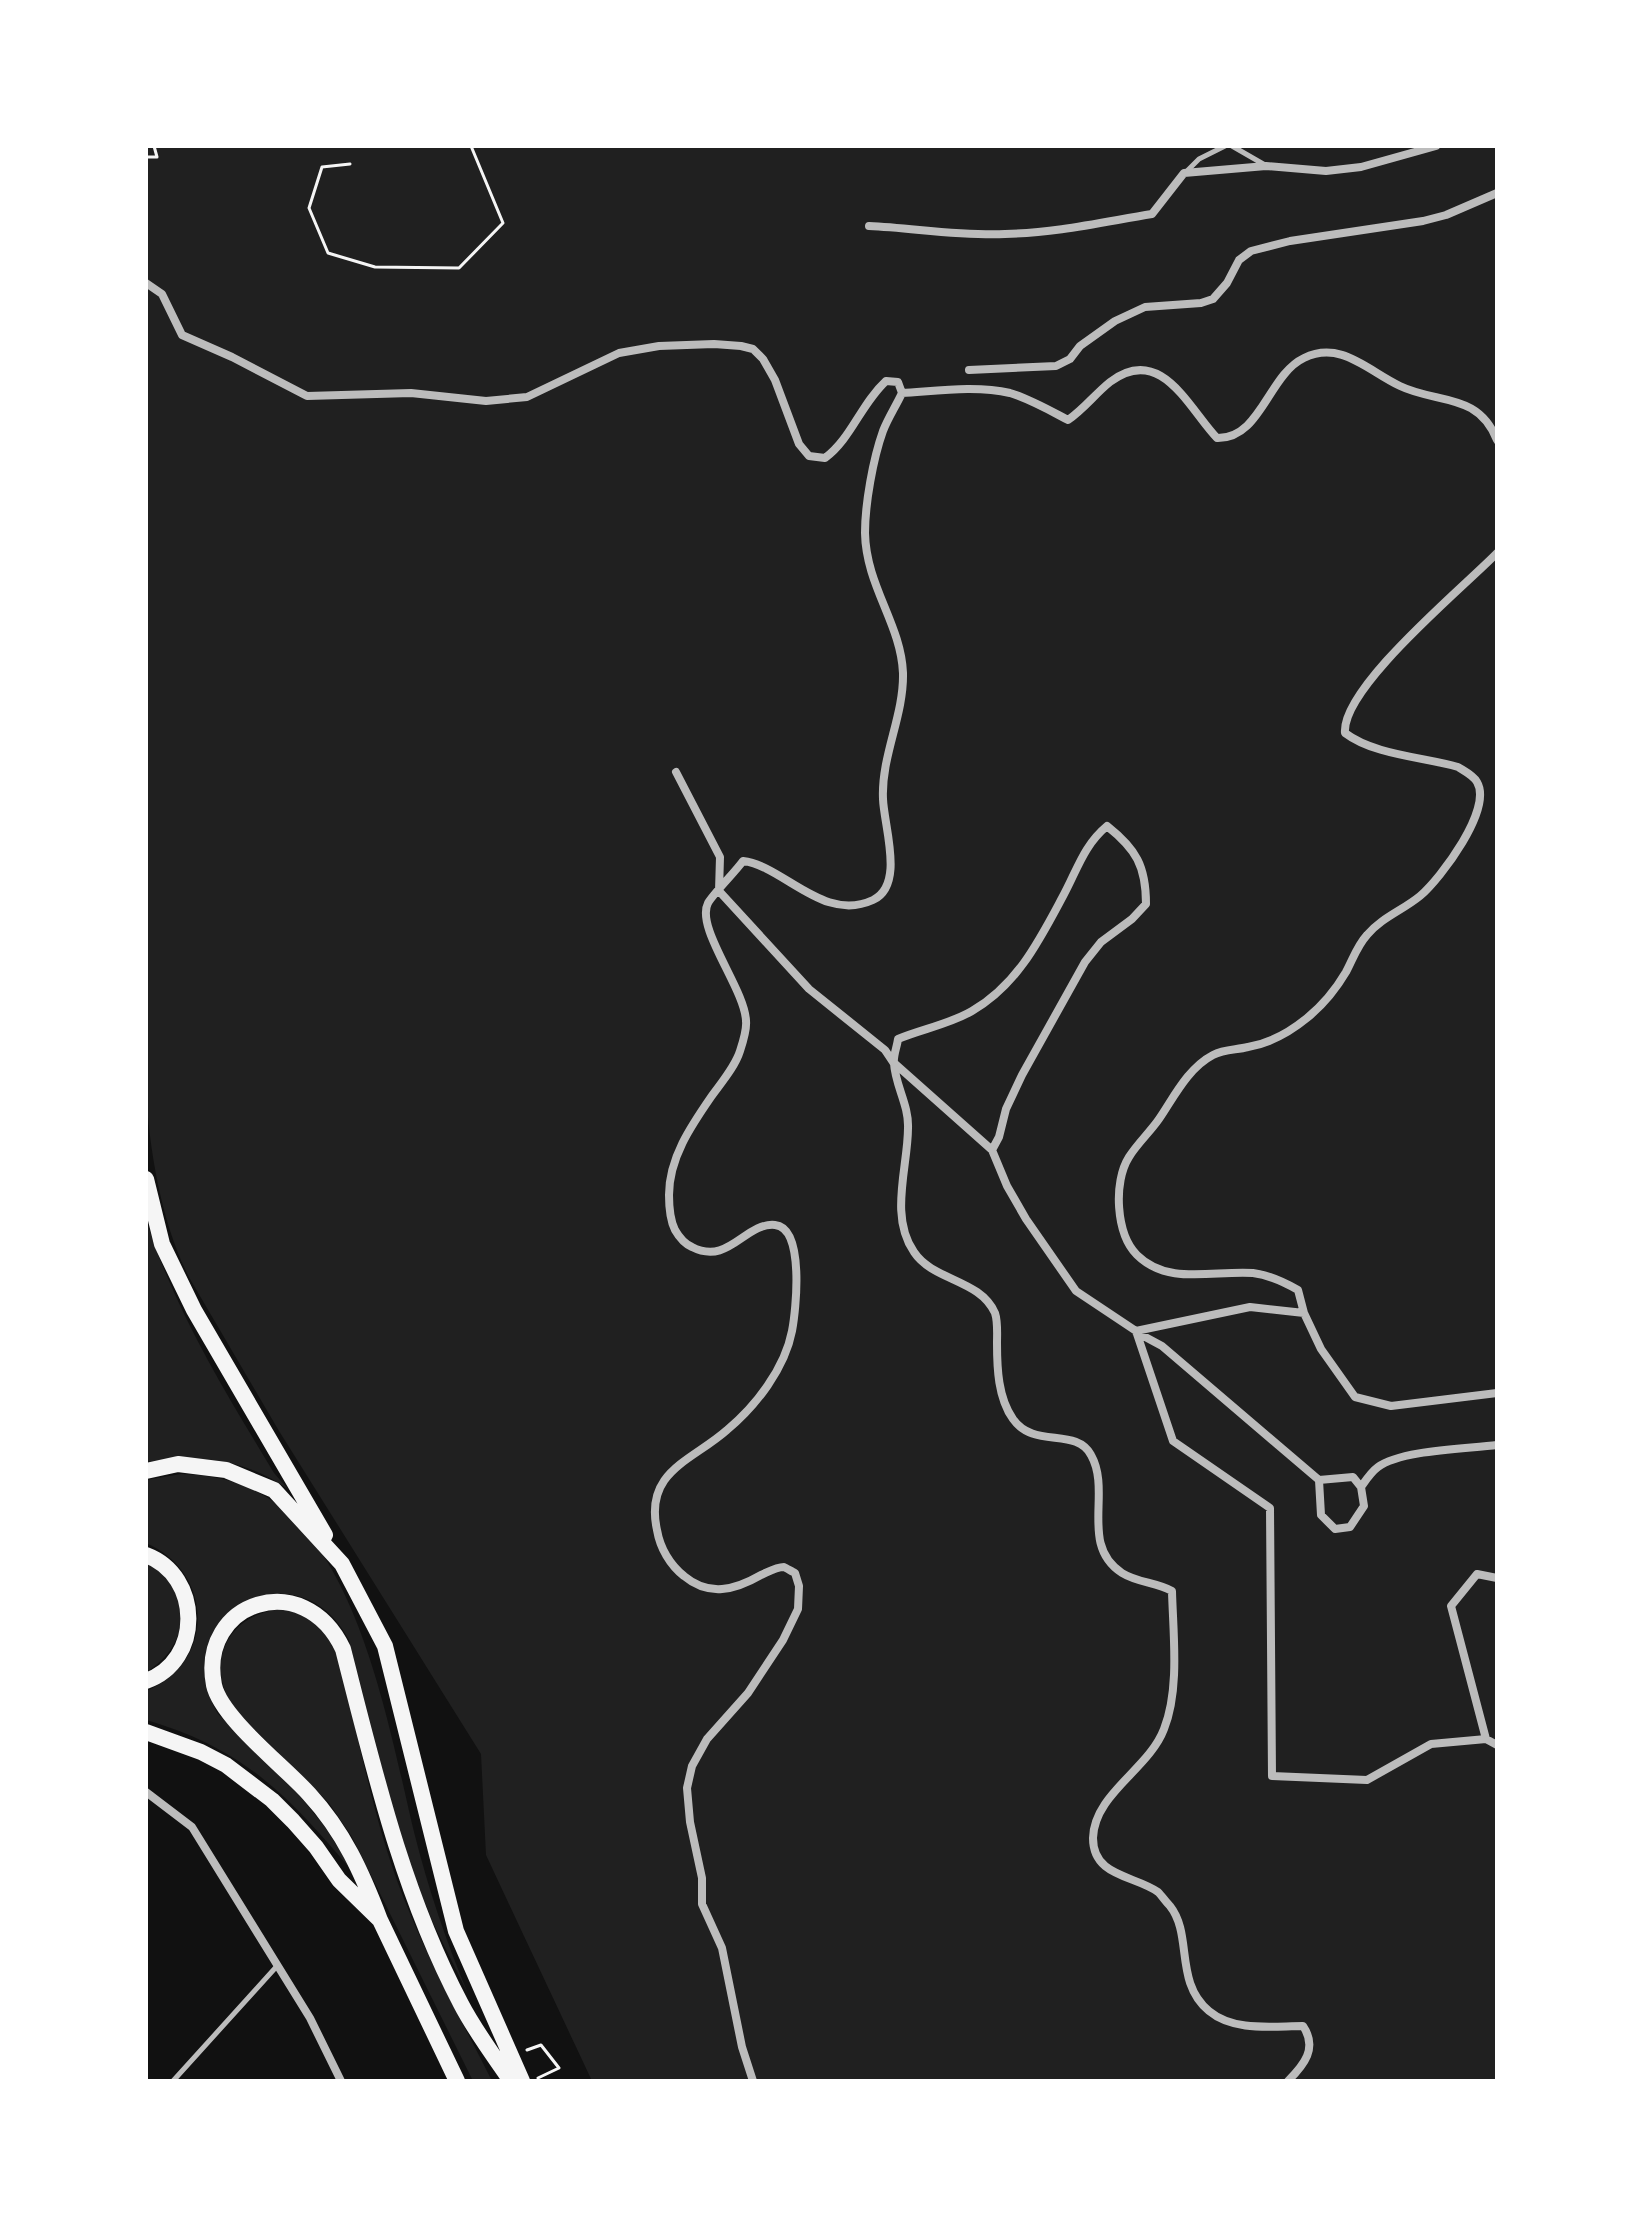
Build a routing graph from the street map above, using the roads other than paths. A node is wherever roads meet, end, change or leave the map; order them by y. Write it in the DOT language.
graph roads {
  1 [pos="1225,146"];
  2 [pos="1232,146"];
  3 [pos="1436,146"];
  4 [pos="1266,166"];
  5 [pos="1184,173"];
  6 [pos="1497,193"];
  7 [pos="869,226"];
  8 [pos="146,283"];
  9 [pos="969,370"];
  10 [pos="902,393"];
  11 [pos="1497,440"];
  12 [pos="1497,553"];
  13 [pos="676,772"];
  14 [pos="719,891"];
  15 [pos="893,1062"];
  16 [pos="992,1150"];
  17 [pos="146,1179"];
  18 [pos="1304,1313"];
  19 [pos="1136,1331"];
  20 [pos="1497,1393"];
  21 [pos="1497,1445"];
  22 [pos="146,1471"];
  23 [pos="1319,1480"];
  24 [pos="1361,1487"];
  25 [pos="146,1555"];
  26 [pos="342,1564"];
  27 [pos="1497,1578"];
  28 [pos="146,1681"];
  29 [pos="146,1732"];
  30 [pos="1486,1739"];
  31 [pos="1497,1745"];
  32 [pos="146,1792"];
  33 [pos="380,1920"];
  34 [pos="277,1966"];
  35 [pos="173,2081"];
  36 [pos="341,2081"];
  37 [pos="457,2081"];
  38 [pos="511,2081"];
  39 [pos="522,2081"];
  40 [pos="753,2081"];
  41 [pos="1288,2081"];
  1 -- 5 [label="lane"];
  2 -- 4 [label="lane"];
  3 -- 4 [label="street"];
  4 -- 5 [label="street"];
  5 -- 7 [label="street"];
  6 -- 9 [label="street"];
  8 -- 10 [label="street"];
  10 -- 11 [label="street"];
  10 -- 14 [label="street"];
  12 -- 18 [label="street"];
  13 -- 14 [label="street"];
  14 -- 15 [label="street"];
  14 -- 40 [label="street"];
  15 -- 16 [label="street"];
  15 -- 16 [label="street"];
  15 -- 41 [label="street"];
  16 -- 19 [label="street"];
  17 -- 26 [label="main road"];
  18 -- 19 [label="street"];
  18 -- 20 [label="street"];
  19 -- 23 [label="street"];
  19 -- 30 [label="street"];
  21 -- 24 [label="street"];
  22 -- 26 [label="main road"];
  23 -- 24 [label="street"];
  23 -- 24 [label="street"];
  25 -- 28 [label="main road"];
  26 -- 39 [label="main road"];
  27 -- 30 [label="street"];
  29 -- 33 [label="main road"];
  30 -- 31 [label="street"];
  32 -- 34 [label="street"];
  33 -- 37 [label="main road"];
  33 -- 38 [label="main road"];
  34 -- 35 [label="lane"];
  34 -- 36 [label="street"];
}
